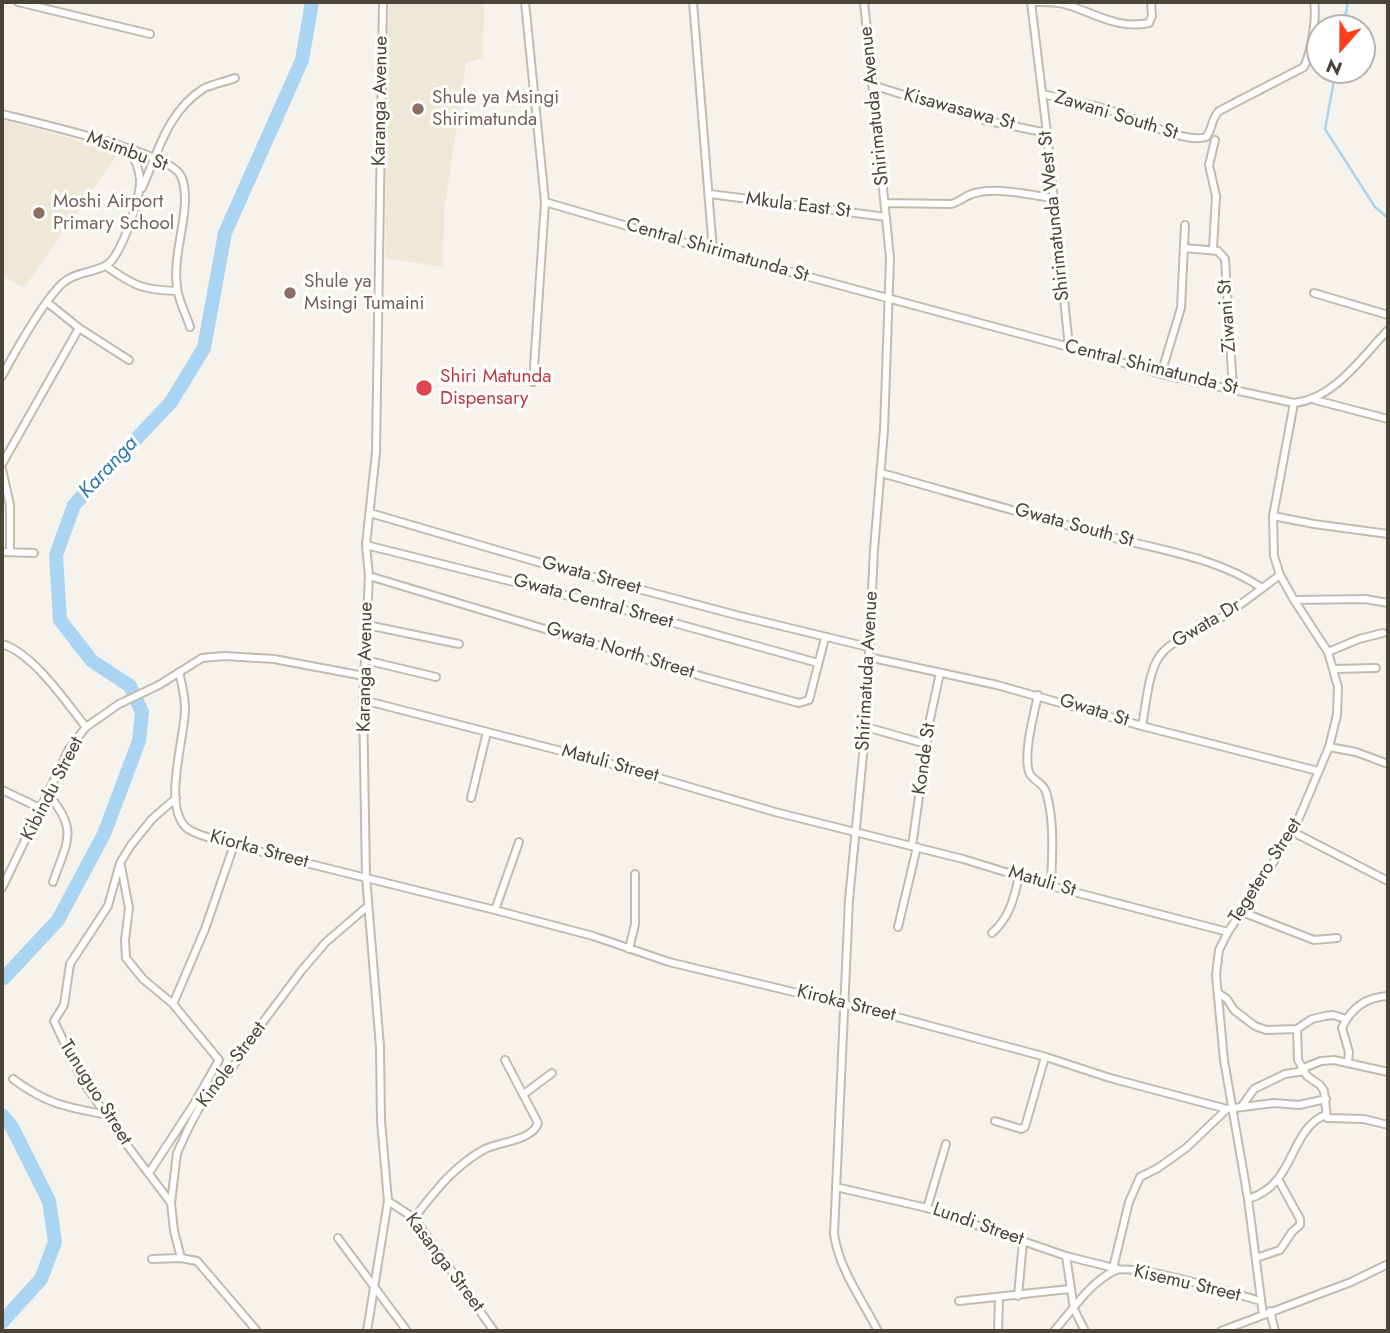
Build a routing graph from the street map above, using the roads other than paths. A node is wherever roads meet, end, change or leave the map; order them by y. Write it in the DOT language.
graph roads {
  1 [pos="18,2"];
  2 [pos="383,2"];
  3 [pos="525,2"];
  4 [pos="692,2"];
  5 [pos="864,2"];
  6 [pos="1031,2"];
  7 [pos="1151,2"];
  8 [pos="1314,2"];
  9 [pos="150,34"];
  10 [pos="235,78"];
  11 [pos="872,85"];
  12 [pos="1043,94"];
  13 [pos="2,114"];
  14 [pos="1047,132"];
  15 [pos="1215,140"];
  16 [pos="129,150"];
  17 [pos="155,159"];
  18 [pos="140,192"];
  19 [pos="710,194"];
  20 [pos="1054,198"];
  21 [pos="545,202"];
  22 [pos="885,203"];
  23 [pos="886,217"];
  24 [pos="1185,225"];
  25 [pos="1184,248"];
  26 [pos="1213,249"];
  27 [pos="713,251"];
  28 [pos="106,266"];
  29 [pos="177,291"];
  30 [pos="1314,293"];
  31 [pos="889,298"];
  32 [pos="48,303"];
  33 [pos="1388,315"];
  34 [pos="190,327"];
  35 [pos="79,328"];
  36 [pos="1388,330"];
  37 [pos="1069,347"];
  38 [pos="129,360"];
  39 [pos="1161,374"];
  40 [pos="2,376"];
  41 [pos="533,382"];
  42 [pos="1233,390"];
  43 [pos="1315,400"];
  44 [pos="1294,404"];
  45 [pos="1388,419"];
  46 [pos="2,467"];
  47 [pos="881,473"];
  48 [pos="370,513"];
  49 [pos="1273,516"];
  50 [pos="1388,534"];
  51 [pos="366,545"];
  52 [pos="2,552"];
  53 [pos="10,552"];
  54 [pos="34,553"];
  55 [pos="1280,575"];
  56 [pos="369,576"];
  57 [pos="1262,588"];
  58 [pos="1294,600"];
  59 [pos="1388,603"];
  60 [pos="367,625"];
  61 [pos="1383,633"];
  62 [pos="825,638"];
  63 [pos="2,643"];
  64 [pos="459,644"];
  65 [pos="868,647"];
  66 [pos="1328,652"];
  67 [pos="869,657"];
  68 [pos="365,660"];
  69 [pos="818,663"];
  70 [pos="1376,668"];
  71 [pos="1334,669"];
  72 [pos="178,672"];
  73 [pos="940,673"];
  74 [pos="364,676"];
  75 [pos="436,677"];
  76 [pos="1038,695"];
  77 [pos="363,700"];
  78 [pos="1142,726"];
  79 [pos="86,727"];
  80 [pos="866,727"];
  81 [pos="487,732"];
  82 [pos="926,744"];
  83 [pos="1329,747"];
  84 [pos="1388,764"];
  85 [pos="1318,771"];
  86 [pos="2,790"];
  87 [pos="48,794"];
  88 [pos="176,798"];
  89 [pos="471,798"];
  90 [pos="41,809"];
  91 [pos="856,832"];
  92 [pos="1293,832"];
  93 [pos="519,842"];
  94 [pos="234,845"];
  95 [pos="914,847"];
  96 [pos="120,863"];
  97 [pos="635,874"];
  98 [pos="1019,876"];
  99 [pos="366,877"];
  100 [pos="1388,881"];
  101 [pos="53,882"];
  102 [pos="1051,886"];
  103 [pos="2,888"];
  104 [pos="368,905"];
  105 [pos="495,910"];
  106 [pos="1242,912"];
  107 [pos="898,927"];
  108 [pos="1228,932"];
  109 [pos="992,933"];
  110 [pos="1337,938"];
  111 [pos="629,949"];
  112 [pos="1218,993"];
  113 [pos="1388,996"];
  114 [pos="173,1004"];
  115 [pos="845,1005"];
  116 [pos="1346,1019"];
  117 [pos="1297,1029"];
  118 [pos="1045,1056"];
  119 [pos="505,1060"];
  120 [pos="1348,1062"];
  121 [pos="1303,1070"];
  122 [pos="1388,1072"];
  123 [pos="552,1073"];
  124 [pos="13,1079"];
  125 [pos="524,1094"];
  126 [pos="1326,1099"];
  127 [pos="1240,1107"];
  128 [pos="1230,1109"];
  129 [pos="108,1115"];
  130 [pos="1325,1115"];
  131 [pos="995,1121"];
  132 [pos="1388,1125"];
  133 [pos="946,1144"];
  134 [pos="149,1173"];
  135 [pos="1278,1179"];
  136 [pos="836,1186"];
  137 [pos="1248,1199"];
  138 [pos="388,1201"];
  139 [pos="171,1203"];
  140 [pos="927,1208"];
  141 [pos="414,1218"];
  142 [pos="338,1238"];
  143 [pos="1023,1241"];
  144 [pos="1066,1256"];
  145 [pos="181,1258"];
  146 [pos="1256,1258"];
  147 [pos="152,1259"];
  148 [pos="1388,1265"];
  149 [pos="1115,1268"];
  150 [pos="375,1285"];
  151 [pos="1069,1289"];
  152 [pos="1018,1296"];
  153 [pos="999,1298"];
  154 [pos="960,1301"];
  155 [pos="1261,1301"];
  156 [pos="1074,1309"];
  157 [pos="1266,1313"];
  158 [pos="257,1331"];
  159 [pos="367,1331"];
  160 [pos="407,1331"];
  161 [pos="494,1331"];
  162 [pos="878,1331"];
  163 [pos="998,1331"];
  164 [pos="1054,1331"];
  165 [pos="1085,1331"];
  166 [pos="1221,1331"];
  167 [pos="1275,1331"];
  1 -- 9 [label="street"];
  2 -- 48 [label="street, Karanga Avenue"];
  3 -- 21 [label="street"];
  4 -- 19 [label="street"];
  5 -- 11 [label="street, Shirimatuda Avenue"];
  6 -- 7 [label="street"];
  6 -- 12 [label="street, Shirimatunda West St"];
  8 -- 12 [label="street, Zawani South St"];
  10 -- 17 [label="street"];
  11 -- 14 [label="street, Kisawasawa St"];
  11 -- 22 [label="street, Shirimatuda Avenue"];
  12 -- 14 [label="street, Shirimatunda West St"];
  13 -- 16 [label="street, Msimbu St"];
  14 -- 20 [label="street, Shirimatunda West St"];
  15 -- 26 [label="street, Ziwani St"];
  16 -- 17 [label="street, Msimbu St"];
  16 -- 18 [label="street"];
  17 -- 18 [label="street"];
  17 -- 29 [label="street, Msimbu St"];
  18 -- 28 [label="street"];
  19 -- 23 [label="street, Mkula East St"];
  19 -- 27 [label="street"];
  20 -- 22 [label="street"];
  20 -- 37 [label="street, Shirimatunda West St"];
  21 -- 27 [label="street, Central Shirimatunda St"];
  21 -- 41 [label="street"];
  22 -- 23 [label="street, Shirimatuda Avenue"];
  23 -- 31 [label="street, Shirimatuda Avenue"];
  24 -- 25 [label="street"];
  25 -- 26 [label="street"];
  25 -- 39 [label="street"];
  26 -- 42 [label="street, Ziwani St"];
  27 -- 31 [label="street, Central Shirimatunda St"];
  28 -- 29 [label="street"];
  28 -- 32 [label="street"];
  29 -- 34 [label="street, Msimbu St"];
  30 -- 33 [label="street"];
  31 -- 37 [label="street, Central Shimatunda St"];
  31 -- 47 [label="street, Shirimatuda Avenue"];
  32 -- 35 [label="street"];
  32 -- 40 [label="street"];
  35 -- 38 [label="street"];
  35 -- 46 [label="street"];
  36 -- 43 [label="street, Central Shimatunda St"];
  37 -- 39 [label="street, Central Shimatunda St"];
  39 -- 42 [label="street, Central Shimatunda St"];
  42 -- 44 [label="street, Central Shimatunda St"];
  43 -- 44 [label="street, Central Shimatunda St"];
  43 -- 45 [label="street"];
  44 -- 49 [label="street, Tegetero Street"];
  46 -- 53 [label="street"];
  47 -- 57 [label="street, Gwata South St"];
  47 -- 65 [label="street, Shirimatuda Avenue"];
  48 -- 51 [label="street, Karanga Avenue"];
  48 -- 62 [label="street, Gwata Street"];
  49 -- 50 [label="street"];
  49 -- 55 [label="street, Tegetero Street"];
  51 -- 56 [label="street, Karanga Avenue"];
  51 -- 69 [label="street, Gwata Central Street"];
  52 -- 53 [label="street"];
  53 -- 54 [label="street"];
  55 -- 57 [label="street, Gwata Dr"];
  55 -- 58 [label="street, Tegetero Street"];
  56 -- 60 [label="street, Karanga Avenue"];
  56 -- 69 [label="street, Gwata North Street"];
  57 -- 78 [label="street, Gwata Dr"];
  58 -- 59 [label="street"];
  58 -- 66 [label="street, Tegetero Street"];
  60 -- 64 [label="street"];
  60 -- 68 [label="street, Karanga Avenue"];
  61 -- 66 [label="street"];
  62 -- 65 [label="street, Gwata Street"];
  62 -- 69 [label="street, Gwata North Street"];
  63 -- 79 [label="street"];
  65 -- 67 [label="street, Shirimatuda Avenue"];
  66 -- 71 [label="street, Tegetero Street"];
  67 -- 73 [label="street, Gwata St"];
  67 -- 80 [label="street, Shirimatuda Avenue"];
  68 -- 74 [label="street, Karanga Avenue"];
  68 -- 75 [label="street"];
  70 -- 71 [label="street"];
  71 -- 83 [label="street, Tegetero Street"];
  72 -- 74 [label="street"];
  72 -- 79 [label="street, Kibindu Street"];
  72 -- 88 [label="street, Kiorka Street"];
  73 -- 76 [label="street, Gwata St"];
  73 -- 82 [label="street, Konde St"];
  74 -- 77 [label="street, Karanga Avenue"];
  76 -- 78 [label="street, Gwata St"];
  76 -- 102 [label="street"];
  77 -- 81 [label="street, Matuli Street"];
  77 -- 99 [label="street, Karanga Avenue"];
  78 -- 85 [label="street, Gwata St"];
  79 -- 87 [label="street, Kibindu Street"];
  80 -- 82 [label="street"];
  80 -- 91 [label="street, Shirimatuda Avenue"];
  81 -- 89 [label="street"];
  81 -- 91 [label="street, Matuli Street"];
  82 -- 95 [label="street, Konde St"];
  83 -- 84 [label="street"];
  83 -- 85 [label="street, Tegetero Street"];
  85 -- 92 [label="street, Tegetero Street"];
  86 -- 90 [label="street"];
  87 -- 90 [label="street, Kibindu Street"];
  87 -- 101 [label="street"];
  88 -- 94 [label="street, Kiorka Street"];
  88 -- 96 [label="street, Tunuguo Street"];
  90 -- 103 [label="street, Kibindu Street"];
  91 -- 95 [label="street, Matuli St"];
  91 -- 115 [label="street, Shirimatuda Avenue"];
  92 -- 100 [label="street"];
  92 -- 106 [label="street, Tegetero Street"];
  93 -- 105 [label="street"];
  94 -- 99 [label="street, Kiorka Street"];
  94 -- 114 [label="street"];
  95 -- 98 [label="street, Matuli St"];
  95 -- 107 [label="street, Konde St"];
  96 -- 114 [label="street"];
  96 -- 129 [label="street, Tunuguo Street"];
  97 -- 111 [label="street"];
  98 -- 102 [label="street, Matuli St"];
  98 -- 109 [label="street"];
  99 -- 104 [label="street, Karanga Avenue"];
  99 -- 105 [label="street, Kiroka Street"];
  102 -- 108 [label="street, Matuli St"];
  104 -- 138 [label="street, Karanga Avenue"];
  104 -- 139 [label="street, Kinole Street"];
  105 -- 111 [label="street, Kiroka Street"];
  106 -- 108 [label="street, Tegetero Street"];
  106 -- 110 [label="street"];
  108 -- 112 [label="street, Tegetero Street"];
  111 -- 115 [label="street, Kiroka Street"];
  112 -- 117 [label="street"];
  112 -- 128 [label="street, Tegetero Street"];
  113 -- 116 [label="street"];
  114 -- 134 [label="street"];
  115 -- 118 [label="street, Kiroka Street"];
  115 -- 136 [label="street, Shirimatuda Avenue"];
  116 -- 117 [label="street"];
  116 -- 120 [label="street"];
  117 -- 121 [label="street"];
  118 -- 128 [label="street, Kiroka Street"];
  118 -- 131 [label="street"];
  119 -- 125 [label="street"];
  120 -- 121 [label="street"];
  120 -- 122 [label="street"];
  121 -- 126 [label="street"];
  121 -- 127 [label="street"];
  123 -- 125 [label="street"];
  124 -- 129 [label="street"];
  125 -- 141 [label="street"];
  126 -- 127 [label="street, Kiroka Street"];
  126 -- 130 [label="street"];
  127 -- 128 [label="street, Kiroka Street"];
  128 -- 137 [label="street, Tegetero Street"];
  128 -- 149 [label="street"];
  129 -- 134 [label="street, Tunuguo Street"];
  130 -- 132 [label="street"];
  130 -- 135 [label="street"];
  133 -- 140 [label="street"];
  134 -- 139 [label="street, Tunuguo Street"];
  135 -- 137 [label="street"];
  135 -- 146 [label="street"];
  136 -- 140 [label="street, Lundi Street"];
  136 -- 162 [label="street, Shirimatuda Avenue"];
  137 -- 146 [label="street, Tegetero Street"];
  138 -- 141 [label="street, Kasanga Street"];
  138 -- 150 [label="street, Karanga Avenue"];
  139 -- 145 [label="street, Kinole Street"];
  140 -- 143 [label="street, Lundi Street"];
  141 -- 161 [label="street, Kasanga Street"];
  142 -- 150 [label="street"];
  143 -- 144 [label="street, Lundi Street"];
  143 -- 152 [label="street"];
  144 -- 149 [label="street, Lundi Street"];
  144 -- 151 [label="street"];
  145 -- 147 [label="street"];
  145 -- 158 [label="street"];
  146 -- 155 [label="street, Tegetero Street"];
  148 -- 157 [label="street"];
  149 -- 155 [label="street, Kisemu Street"];
  149 -- 156 [label="street, Kisemu Street"];
  150 -- 159 [label="street, Karanga Avenue"];
  150 -- 160 [label="street"];
  151 -- 152 [label="street"];
  151 -- 156 [label="street"];
  152 -- 153 [label="street"];
  153 -- 154 [label="street"];
  153 -- 163 [label="street"];
  155 -- 157 [label="street, Tegetero Street"];
  156 -- 164 [label="street, Kisemu Street"];
  156 -- 165 [label="street"];
  157 -- 166 [label="street"];
  157 -- 167 [label="street, Tegetero Street"];
}
